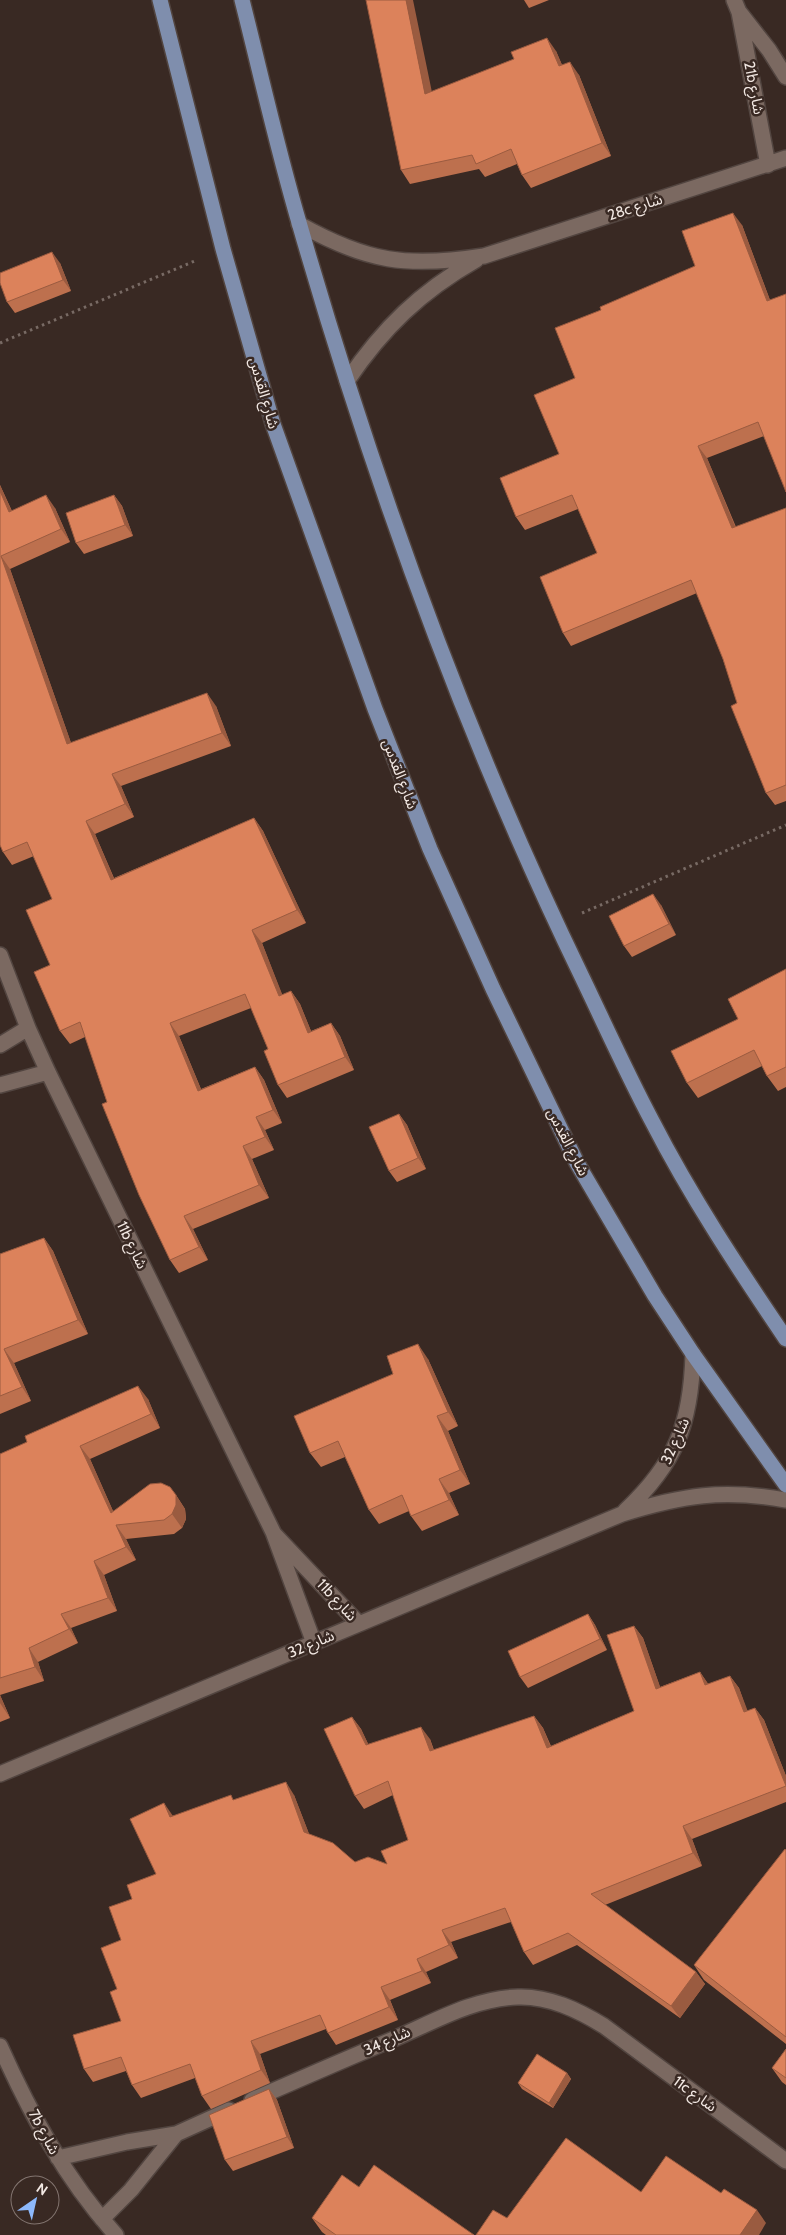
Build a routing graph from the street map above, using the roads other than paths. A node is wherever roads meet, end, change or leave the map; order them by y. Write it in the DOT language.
graph roads {
  1 [pos="160,0"];
  2 [pos="242,0"];
  3 [pos="736,6"];
  4 [pos="786,77"];
  5 [pos="786,158"];
  6 [pos="768,165"];
  7 [pos="299,224"];
  8 [pos="484,256"];
  9 [pos="347,381"];
  10 [pos="0,955"];
  11 [pos="28,1028"];
  12 [pos="0,1045"];
  13 [pos="48,1072"];
  14 [pos="0,1085"];
  15 [pos="786,1338"];
  16 [pos="693,1354"];
  17 [pos="786,1485"];
  18 [pos="786,1500"];
  19 [pos="622,1514"];
  20 [pos="272,1532"];
  21 [pos="359,1624"];
  22 [pos="314,1643"];
  23 [pos="0,1774"];
  24 [pos="604,2026"];
  25 [pos="0,2046"];
  26 [pos="176,2134"];
  27 [pos="58,2158"];
  28 [pos="786,2161"];
  29 [pos="102,2219"];
  30 [pos="116,2235"];
  1 -- 16 [label="main road, شارع القدس"];
  2 -- 7 [label="main road"];
  3 -- 4 [label="street, 21b شارع"];
  3 -- 6 [label="street, 21b شارع"];
  5 -- 6 [label="street, 28c شارع"];
  6 -- 8 [label="street, 28c شارع"];
  7 -- 8 [label="street, 28c شارع"];
  7 -- 9 [label="main road"];
  8 -- 9 [label="street, 28c شارع"];
  9 -- 15 [label="main road"];
  10 -- 11 [label="street, 11b شارع"];
  11 -- 12 [label="street"];
  11 -- 13 [label="street, 11b شارع"];
  13 -- 14 [label="street"];
  13 -- 20 [label="street, 11b شارع"];
  16 -- 17 [label="main road, شارع القدس"];
  16 -- 19 [label="street, شارع 32"];
  18 -- 19 [label="street, شارع 32"];
  19 -- 21 [label="street, شارع 32"];
  20 -- 21 [label="street, 11b شارع"];
  20 -- 22 [label="street, 11b شارع"];
  21 -- 22 [label="street, شارع 32"];
  22 -- 23 [label="street, شارع 32"];
  24 -- 26 [label="street, شارع 34"];
  24 -- 28 [label="street, 11c شارع"];
  25 -- 27 [label="street, 7b شارع"];
  26 -- 27 [label="street, شارع 34"];
  26 -- 29 [label="street, شارع 34"];
  27 -- 29 [label="street, 7b شارع"];
  29 -- 30 [label="street, 7b شارع"];
}
